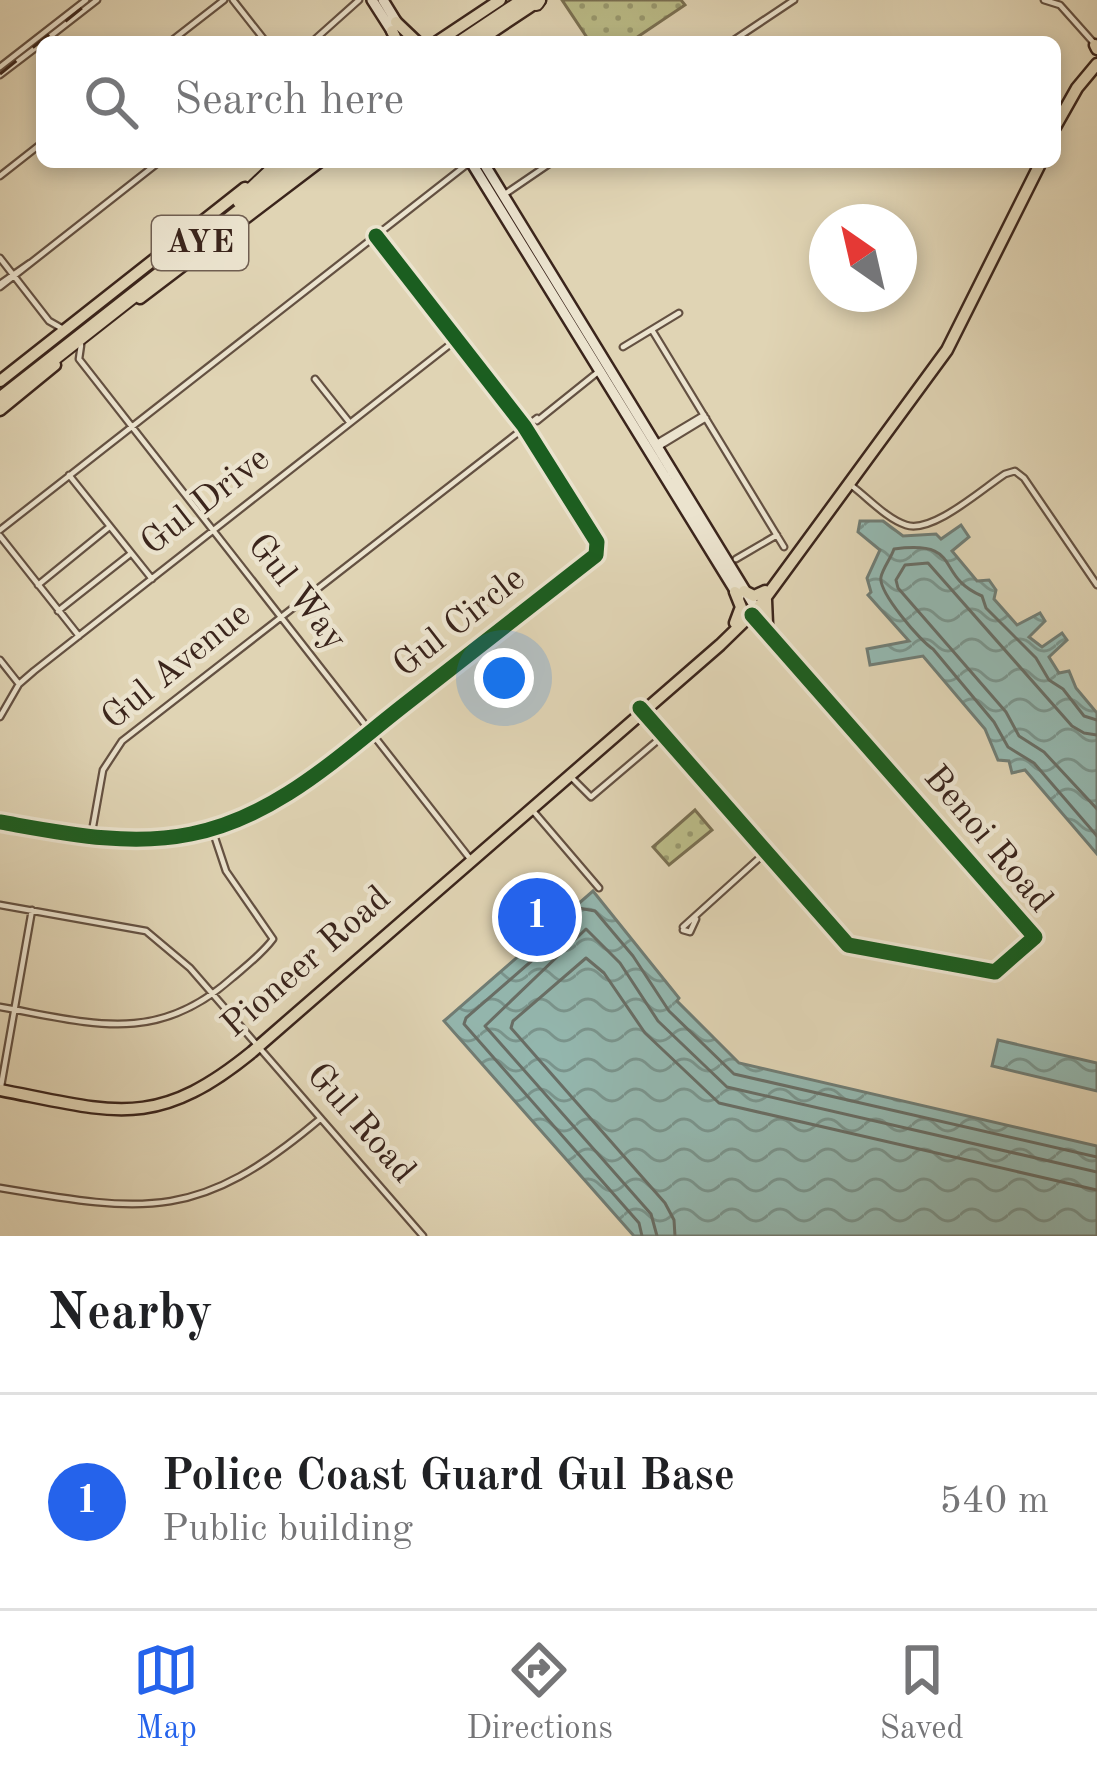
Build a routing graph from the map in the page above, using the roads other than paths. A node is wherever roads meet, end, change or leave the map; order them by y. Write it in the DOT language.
graph roads {
  1 [pos="86,0"];
  2 [pos="97,0"];
  3 [pos="224,0"];
  4 [pos="233,0"];
  5 [pos="500,0"];
  6 [pos="511,0"];
  7 [pos="794,0"];
  8 [pos="1044,0"];
  9 [pos="377,1"];
  10 [pos="535,1"];
  11 [pos="358,3"];
  12 [pos="396,34"];
  13 [pos="42,36"];
  14 [pos="51,36"];
  15 [pos="178,36"];
  16 [pos="261,36"];
  17 [pos="319,36"];
  18 [pos="445,36"];
  19 [pos="457,36"];
  20 [pos="473,36"];
  21 [pos="485,36"];
  22 [pos="740,36"];
  23 [pos="36,41"];
  24 [pos="1097,46"];
  25 [pos="36,47"];
  26 [pos="1096,69"];
  27 [pos="0,71"];
  28 [pos="1061,122"];
  29 [pos="36,147"];
  30 [pos="151,168"];
  31 [pos="270,168"];
  32 [pos="272,168"];
  33 [pos="284,168"];
  34 [pos="295,168"];
  35 [pos="308,168"];
  36 [pos="309,168"];
  37 [pos="462,168"];
  38 [pos="475,168"];
  39 [pos="486,168"];
  40 [pos="543,168"];
  41 [pos="1036,168"];
  42 [pos="0,176"];
  43 [pos="499,198"];
  44 [pos="240,202"];
  45 [pos="215,231"];
  46 [pos="376,236"];
  47 [pos="0,258"];
  48 [pos="14,276"];
  49 [pos="0,286"];
  50 [pos="679,313"];
  51 [pos="50,322"];
  52 [pos="68,328"];
  53 [pos="652,329"];
  54 [pos="457,339"];
  55 [pos="52,341"];
  56 [pos="80,345"];
  57 [pos="623,347"];
  58 [pos="64,358"];
  59 [pos="79,359"];
  60 [pos="604,368"];
  61 [pos="314,379"];
  62 [pos="0,387"];
  63 [pos="0,400"];
  64 [pos="0,410"];
  65 [pos="705,417"];
  66 [pos="350,423"];
  67 [pos="132,427"];
  68 [pos="525,428"];
  69 [pos="653,448"];
  70 [pos="69,476"];
  71 [pos="843,494"];
  72 [pos="109,527"];
  73 [pos="213,530"];
  74 [pos="0,533"];
  75 [pos="777,535"];
  76 [pos="784,547"];
  77 [pos="130,553"];
  78 [pos="736,559"];
  79 [pos="152,579"];
  80 [pos="38,585"];
  81 [pos="1097,585"];
  82 [pos="740,591"];
  83 [pos="766,594"];
  84 [pos="58,610"];
  85 [pos="752,610"];
  86 [pos="282,617"];
  87 [pos="737,626"];
  88 [pos="765,626"];
  89 [pos="79,636"];
  90 [pos="0,660"];
  91 [pos="19,683"];
  92 [pos="642,710"];
  93 [pos="0,717"];
  94 [pos="370,732"];
  95 [pos="664,735"];
  96 [pos="569,774"];
  97 [pos="530,807"];
  98 [pos="0,822"];
  99 [pos="212,829"];
  100 [pos="91,837"];
  101 [pos="766,852"];
  102 [pos="471,860"];
  103 [pos="599,889"];
  104 [pos="0,905"];
  105 [pos="32,910"];
  106 [pos="698,914"];
  107 [pos="211,996"];
  108 [pos="0,1007"];
  109 [pos="15,1010"];
  110 [pos="274,1032"];
  111 [pos="256,1048"];
  112 [pos="266,1059"];
  113 [pos="0,1090"];
  114 [pos="320,1120"];
  115 [pos="0,1188"];
  116 [pos="422,1236"];
  1 -- 13 [label="street"];
  2 -- 14 [label="street"];
  3 -- 15 [label="street"];
  4 -- 16 [label="street"];
  5 -- 18 [label="main road"];
  6 -- 19 [label="highway"];
  7 -- 22 [label="street"];
  8 -- 24 [label="street"];
  9 -- 11 [label="street"];
  9 -- 12 [label="main road"];
  10 -- 20 [label="highway"];
  10 -- 21 [label="main road"];
  11 -- 17 [label="street"];
  23 -- 27 [label="street"];
  25 -- 27 [label="street"];
  26 -- 28 [label="main road"];
  29 -- 42 [label="street"];
  30 -- 48 [label="street"];
  31 -- 52 [label="main road"];
  32 -- 44 [label="highway"];
  33 -- 44 [label="highway, AYE"];
  34 -- 45 [label="highway, AYE"];
  35 -- 45 [label="highway"];
  36 -- 56 [label="main road"];
  37 -- 46 [label="street"];
  38 -- 43 [label="main road, Benoi Road"];
  39 -- 43 [label="main road, Benoi Road"];
  40 -- 43 [label="street"];
  41 -- 71 [label="main road, Pioneer Road"];
  43 -- 60 [label="main road, Benoi Road"];
  44 -- 62 [label="highway, AYE"];
  45 -- 63 [label="highway, AYE"];
  46 -- 54 [label="street, Gul Circle"];
  46 -- 67 [label="street"];
  47 -- 48 [label="street"];
  48 -- 49 [label="street"];
  48 -- 51 [label="street"];
  50 -- 53 [label="street"];
  51 -- 52 [label="street"];
  51 -- 55 [label="street"];
  52 -- 55 [label="main road"];
  53 -- 57 [label="street"];
  53 -- 65 [label="street"];
  54 -- 66 [label="street, Gul Drive"];
  54 -- 68 [label="street, Gul Circle"];
  55 -- 62 [label="main road"];
  56 -- 58 [label="main road"];
  56 -- 59 [label="street"];
  58 -- 59 [label="street"];
  58 -- 64 [label="main road"];
  59 -- 67 [label="street, Gul Way"];
  60 -- 68 [label="street, Gul Avenue"];
  60 -- 69 [label="main road, Benoi Road"];
  61 -- 66 [label="street"];
  65 -- 69 [label="street"];
  65 -- 75 [label="street"];
  66 -- 73 [label="street, Gul Drive"];
  67 -- 70 [label="street"];
  67 -- 73 [label="street, Gul Way"];
  68 -- 86 [label="street, Gul Avenue"];
  68 -- 94 [label="street, Gul Circle"];
  69 -- 82 [label="main road, Benoi Road"];
  70 -- 72 [label="street"];
  70 -- 74 [label="street"];
  71 -- 81 [label="street"];
  71 -- 83 [label="main road, Pioneer Road"];
  72 -- 77 [label="street"];
  72 -- 80 [label="street"];
  73 -- 79 [label="street, Gul Drive"];
  73 -- 86 [label="street, Gul Way"];
  74 -- 80 [label="street"];
  75 -- 76 [label="street"];
  75 -- 78 [label="street"];
  77 -- 79 [label="street"];
  77 -- 84 [label="street"];
  79 -- 89 [label="street, Gul Drive"];
  80 -- 84 [label="street"];
  82 -- 83 [label="main road"];
  82 -- 85 [label="main road, Benoi Road"];
  82 -- 87 [label="main road"];
  83 -- 85 [label="main road, Pioneer Road"];
  83 -- 88 [label="main road"];
  84 -- 89 [label="street"];
  85 -- 87 [label="main road, Pioneer Road"];
  85 -- 88 [label="street, Benoi Road"];
  86 -- 94 [label="street, Gul Way"];
  86 -- 100 [label="street, Gul Avenue"];
  87 -- 88 [label="main road"];
  87 -- 92 [label="main road, Pioneer Road"];
  88 -- 101 [label="street, Benoi Road"];
  89 -- 91 [label="street, Gul Drive"];
  90 -- 91 [label="street"];
  91 -- 93 [label="street, Gul Drive"];
  92 -- 95 [label="street, Benoi Road"];
  92 -- 96 [label="main road, Pioneer Road"];
  94 -- 99 [label="street, Gul Circle"];
  94 -- 102 [label="street, Gul Way"];
  95 -- 96 [label="street"];
  95 -- 101 [label="street, Benoi Road"];
  96 -- 97 [label="main road, Pioneer Road"];
  97 -- 102 [label="main road, Pioneer Road"];
  97 -- 103 [label="street"];
  98 -- 100 [label="street, Gul Circle"];
  99 -- 100 [label="street, Gul Circle"];
  99 -- 107 [label="street"];
  101 -- 106 [label="street"];
  102 -- 110 [label="main road, Pioneer Road"];
  104 -- 105 [label="street, Gul Road"];
  105 -- 107 [label="street, Gul Road"];
  105 -- 109 [label="street"];
  107 -- 109 [label="street"];
  107 -- 111 [label="street, Gul Road"];
  108 -- 109 [label="street"];
  109 -- 113 [label="street"];
  110 -- 111 [label="main road, Pioneer Road"];
  110 -- 112 [label="main road"];
  111 -- 112 [label="street, Gul Road"];
  111 -- 113 [label="main road, Pioneer Road"];
  112 -- 114 [label="street, Gul Road"];
  114 -- 115 [label="street"];
  114 -- 116 [label="street, Gul Road"];
}
